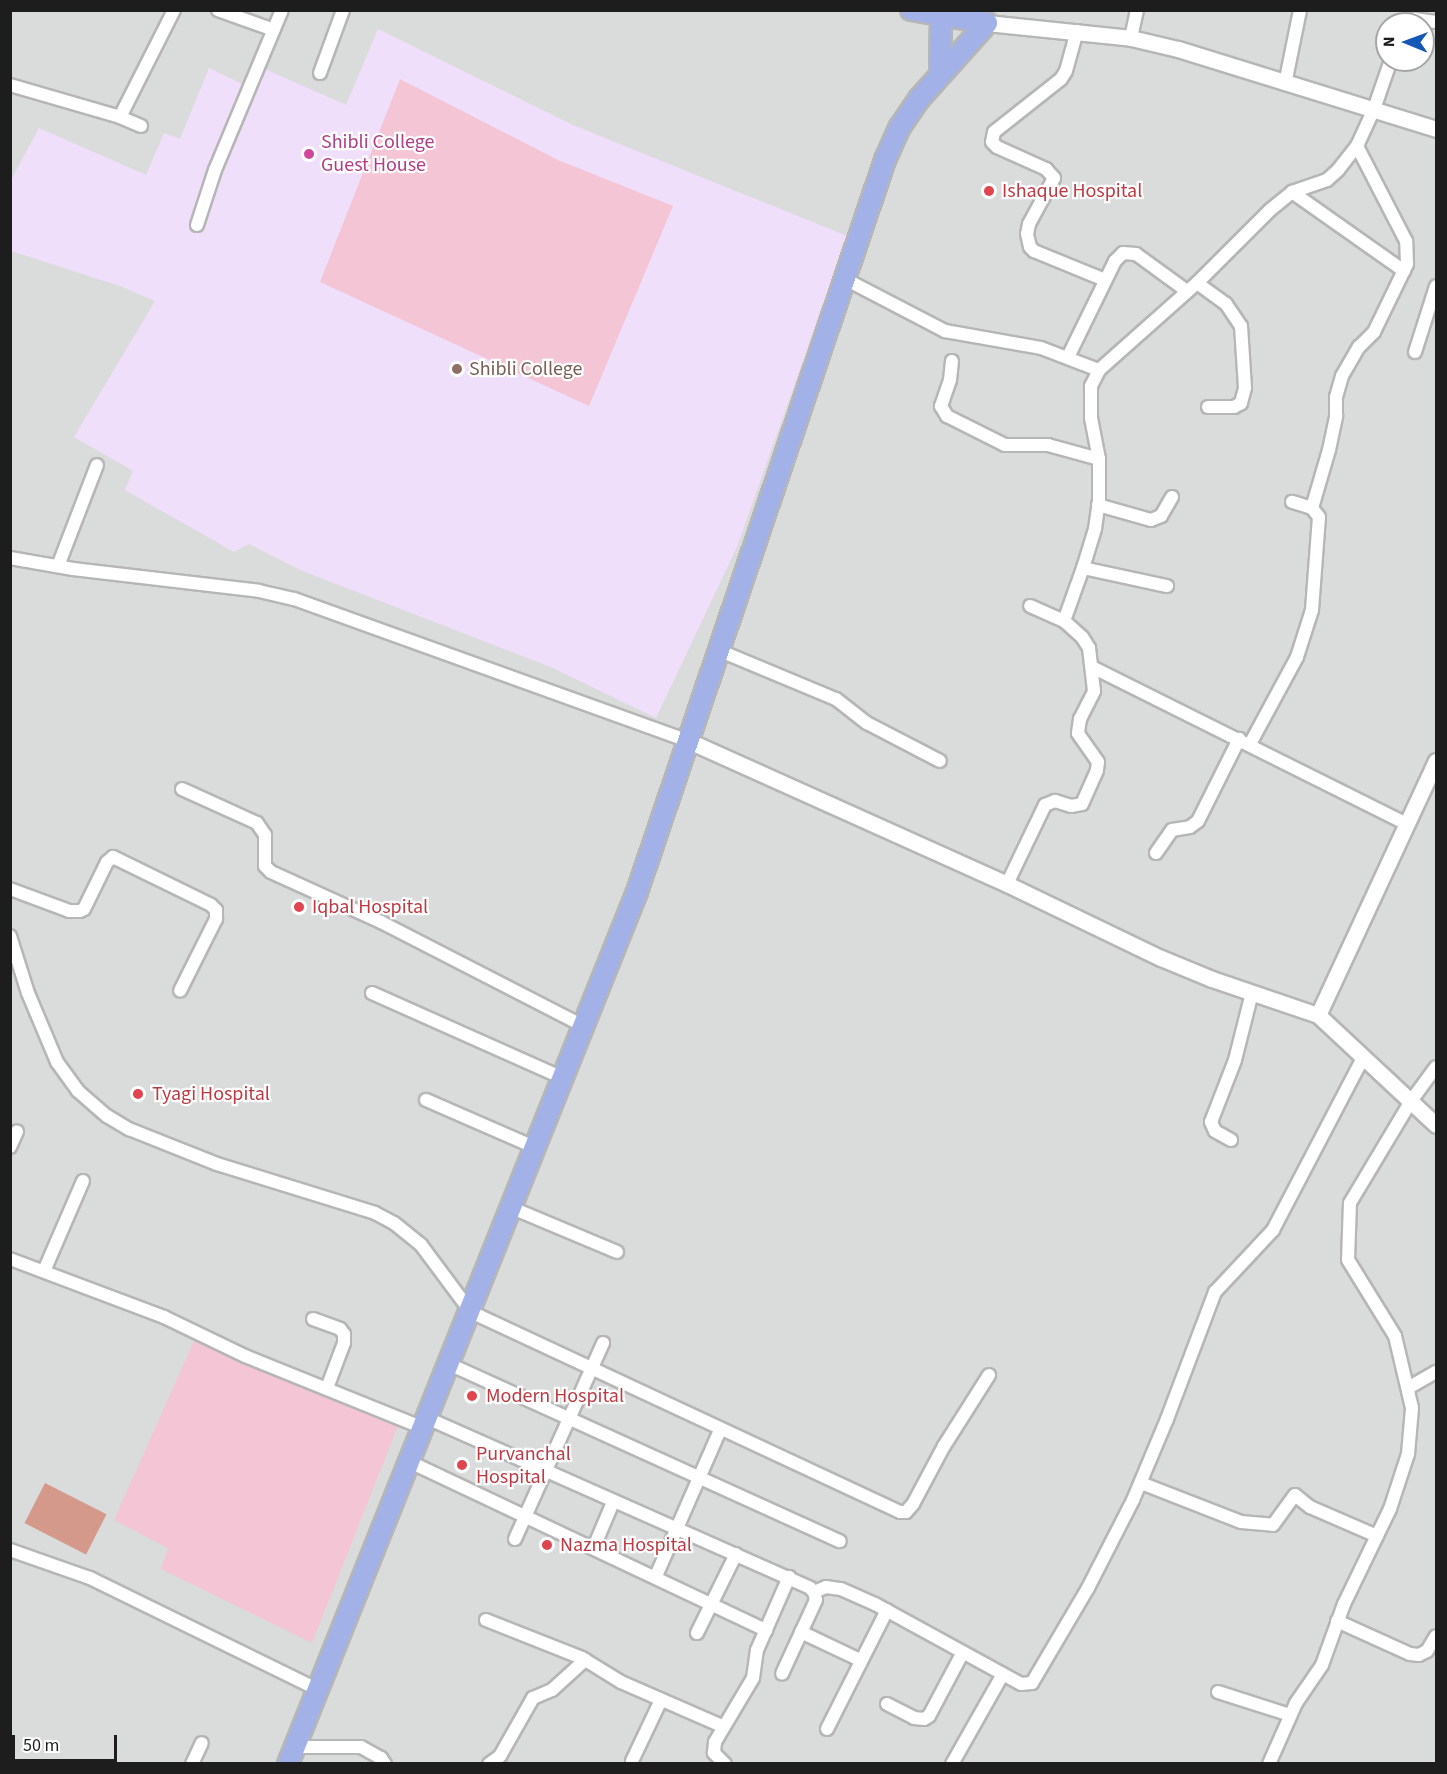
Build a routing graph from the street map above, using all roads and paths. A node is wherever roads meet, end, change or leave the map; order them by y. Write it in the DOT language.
graph roads {
  1 [pos="174,10"];
  2 [pos="218,10"];
  3 [pos="282,10"];
  4 [pos="343,10"];
  5 [pos="911,10"];
  6 [pos="1137,10"];
  7 [pos="1300,10"];
  8 [pos="942,13"];
  9 [pos="987,23"];
  10 [pos="274,30"];
  11 [pos="1077,31"];
  12 [pos="1131,38"];
  13 [pos="1387,72"];
  14 [pos="320,73"];
  15 [pos="940,74"];
  16 [pos="1285,84"];
  17 [pos="10,85"];
  18 [pos="1374,109"];
  19 [pos="120,117"];
  20 [pos="141,126"];
  21 [pos="1437,129"];
  22 [pos="1357,146"];
  23 [pos="1292,192"];
  24 [pos="197,225"];
  25 [pos="1404,270"];
  26 [pos="845,279"];
  27 [pos="1105,280"];
  28 [pos="1197,283"];
  29 [pos="1437,286"];
  30 [pos="1187,291"];
  31 [pos="1415,352"];
  32 [pos="1068,357"];
  33 [pos="952,361"];
  34 [pos="1099,370"];
  35 [pos="1208,407"];
  36 [pos="1099,459"];
  37 [pos="97,465"];
  38 [pos="1172,497"];
  39 [pos="1292,502"];
  40 [pos="1098,505"];
  41 [pos="1312,508"];
  42 [pos="10,558"];
  43 [pos="58,566"];
  44 [pos="1083,568"];
  45 [pos="1167,586"];
  46 [pos="1030,606"];
  47 [pos="1064,621"];
  48 [pos="718,650"];
  49 [pos="1092,667"];
  50 [pos="1245,741"];
  51 [pos="691,742"];
  52 [pos="940,761"];
  53 [pos="1437,761"];
  54 [pos="182,789"];
  55 [pos="1407,824"];
  56 [pos="1156,853"];
  57 [pos="1007,884"];
  58 [pos="10,889"];
  59 [pos="10,936"];
  60 [pos="180,991"];
  61 [pos="372,993"];
  62 [pos="1252,993"];
  63 [pos="1317,1015"];
  64 [pos="583,1026"];
  65 [pos="1364,1056"];
  66 [pos="1437,1067"];
  67 [pos="561,1077"];
  68 [pos="426,1100"];
  69 [pos="1411,1101"];
  70 [pos="1437,1125"];
  71 [pos="17,1131"];
  72 [pos="1231,1140"];
  73 [pos="10,1147"];
  74 [pos="534,1147"];
  75 [pos="83,1181"];
  76 [pos="510,1207"];
  77 [pos="617,1252"];
  78 [pos="10,1258"];
  79 [pos="44,1271"];
  80 [pos="471,1312"];
  81 [pos="313,1319"];
  82 [pos="603,1343"];
  83 [pos="449,1364"];
  84 [pos="591,1370"];
  85 [pos="1437,1372"];
  86 [pos="989,1375"];
  87 [pos="327,1388"];
  88 [pos="1408,1388"];
  89 [pos="570,1419"];
  90 [pos="425,1423"];
  91 [pos="720,1430"];
  92 [pos="410,1462"];
  93 [pos="545,1473"];
  94 [pos="700,1478"];
  95 [pos="1141,1483"];
  96 [pos="614,1502"];
  97 [pos="526,1515"];
  98 [pos="676,1529"];
  99 [pos="1377,1536"];
  100 [pos="515,1539"];
  101 [pos="840,1542"];
  102 [pos="594,1547"];
  103 [pos="10,1550"];
  104 [pos="736,1554"];
  105 [pos="656,1576"];
  106 [pos="789,1577"];
  107 [pos="814,1592"];
  108 [pos="712,1602"];
  109 [pos="886,1610"];
  110 [pos="486,1620"];
  111 [pos="1336,1621"];
  112 [pos="766,1630"];
  113 [pos="801,1632"];
  114 [pos="697,1633"];
  115 [pos="1436,1636"];
  116 [pos="963,1652"];
  117 [pos="585,1660"];
  118 [pos="860,1660"];
  119 [pos="782,1674"];
  120 [pos="1003,1674"];
  121 [pos="317,1689"];
  122 [pos="1218,1692"];
  123 [pos="661,1700"];
  124 [pos="887,1704"];
  125 [pos="1290,1715"];
  126 [pos="724,1727"];
  127 [pos="827,1729"];
  128 [pos="202,1743"];
  129 [pos="292,1755"];
  130 [pos="632,1761"];
  131 [pos="192,1764"];
  132 [pos="385,1764"];
  133 [pos="489,1764"];
  134 [pos="725,1764"];
  135 [pos="952,1764"];
  136 [pos="1269,1764"];
  1 -- 19 [label="street"];
  2 -- 10 [label="street"];
  3 -- 10 [label="street"];
  4 -- 14 [label="street"];
  5 -- 8 [label="highway"];
  6 -- 12 [label="street"];
  7 -- 16 [label="street"];
  8 -- 9 [label="highway"];
  8 -- 15 [label="highway"];
  9 -- 11 [label="street"];
  9 -- 15 [label="highway"];
  10 -- 24 [label="street"];
  11 -- 12 [label="street"];
  11 -- 27 [label="street"];
  12 -- 16 [label="street"];
  13 -- 18 [label="street"];
  15 -- 26 [label="highway"];
  16 -- 18 [label="street"];
  17 -- 19 [label="street"];
  18 -- 21 [label="street"];
  18 -- 22 [label="street"];
  19 -- 20 [label="street"];
  22 -- 23 [label="street"];
  22 -- 25 [label="street"];
  23 -- 25 [label="street"];
  23 -- 28 [label="street"];
  25 -- 41 [label="street"];
  26 -- 32 [label="street"];
  26 -- 48 [label="highway"];
  27 -- 30 [label="street"];
  27 -- 32 [label="street"];
  28 -- 30 [label="street"];
  28 -- 35 [label="street"];
  29 -- 31 [label="street"];
  30 -- 34 [label="street"];
  32 -- 34 [label="street"];
  33 -- 36 [label="street"];
  34 -- 36 [label="street"];
  36 -- 40 [label="street"];
  37 -- 43 [label="street"];
  38 -- 40 [label="street"];
  39 -- 41 [label="street"];
  40 -- 44 [label="street"];
  41 -- 50 [label="street"];
  42 -- 43 [label="street"];
  43 -- 51 [label="street"];
  44 -- 45 [label="street"];
  44 -- 47 [label="street"];
  46 -- 47 [label="street"];
  47 -- 49 [label="street"];
  48 -- 51 [label="highway"];
  48 -- 52 [label="street"];
  49 -- 50 [label="street"];
  49 -- 57 [label="street"];
  50 -- 55 [label="street"];
  50 -- 56 [label="street"];
  51 -- 57 [label="street"];
  51 -- 64 [label="highway"];
  53 -- 55 [label="street"];
  54 -- 64 [label="street"];
  55 -- 63 [label="street"];
  57 -- 62 [label="street"];
  58 -- 60 [label="street"];
  59 -- 80 [label="street"];
  61 -- 67 [label="street"];
  62 -- 63 [label="street"];
  62 -- 72 [label="street"];
  63 -- 65 [label="street"];
  64 -- 67 [label="highway"];
  65 -- 69 [label="street"];
  65 -- 95 [label="street"];
  66 -- 69 [label="street"];
  67 -- 74 [label="highway"];
  68 -- 74 [label="street"];
  69 -- 70 [label="street"];
  69 -- 88 [label="street"];
  71 -- 73 [label="street"];
  74 -- 76 [label="highway"];
  75 -- 79 [label="street"];
  76 -- 77 [label="street"];
  76 -- 80 [label="highway"];
  78 -- 79 [label="street"];
  79 -- 87 [label="street"];
  80 -- 83 [label="highway"];
  80 -- 84 [label="street"];
  81 -- 87 [label="street"];
  82 -- 84 [label="street"];
  83 -- 89 [label="street"];
  83 -- 90 [label="highway"];
  84 -- 89 [label="street"];
  84 -- 91 [label="street"];
  85 -- 88 [label="street"];
  86 -- 91 [label="street"];
  87 -- 90 [label="street"];
  88 -- 99 [label="street"];
  89 -- 93 [label="street"];
  89 -- 94 [label="street"];
  90 -- 92 [label="highway"];
  90 -- 93 [label="street"];
  91 -- 94 [label="street"];
  92 -- 97 [label="street"];
  92 -- 121 [label="highway"];
  93 -- 96 [label="street"];
  93 -- 97 [label="street"];
  94 -- 98 [label="street"];
  94 -- 101 [label="street"];
  95 -- 99 [label="street"];
  95 -- 120 [label="street"];
  96 -- 98 [label="street"];
  96 -- 102 [label="street"];
  97 -- 100 [label="street"];
  97 -- 102 [label="street"];
  98 -- 104 [label="street"];
  98 -- 105 [label="street"];
  99 -- 111 [label="street"];
  102 -- 105 [label="street"];
  103 -- 121 [label="street"];
  104 -- 106 [label="street"];
  104 -- 108 [label="street"];
  105 -- 108 [label="street"];
  106 -- 107 [label="street"];
  106 -- 112 [label="street"];
  107 -- 109 [label="street"];
  107 -- 113 [label="street"];
  108 -- 112 [label="street"];
  108 -- 114 [label="street"];
  109 -- 116 [label="street"];
  109 -- 118 [label="street"];
  110 -- 117 [label="street"];
  111 -- 115 [label="street"];
  111 -- 125 [label="street"];
  112 -- 126 [label="street"];
  113 -- 118 [label="street"];
  113 -- 119 [label="street"];
  116 -- 120 [label="street"];
  116 -- 124 [label="street"];
  117 -- 123 [label="street"];
  117 -- 133 [label="street"];
  118 -- 127 [label="street"];
  120 -- 135 [label="street"];
  121 -- 129 [label="highway"];
  122 -- 125 [label="street"];
  123 -- 126 [label="street"];
  123 -- 130 [label="street"];
  125 -- 136 [label="street"];
  126 -- 134 [label="street"];
  128 -- 131 [label="street"];
  129 -- 132 [label="street"];
}
